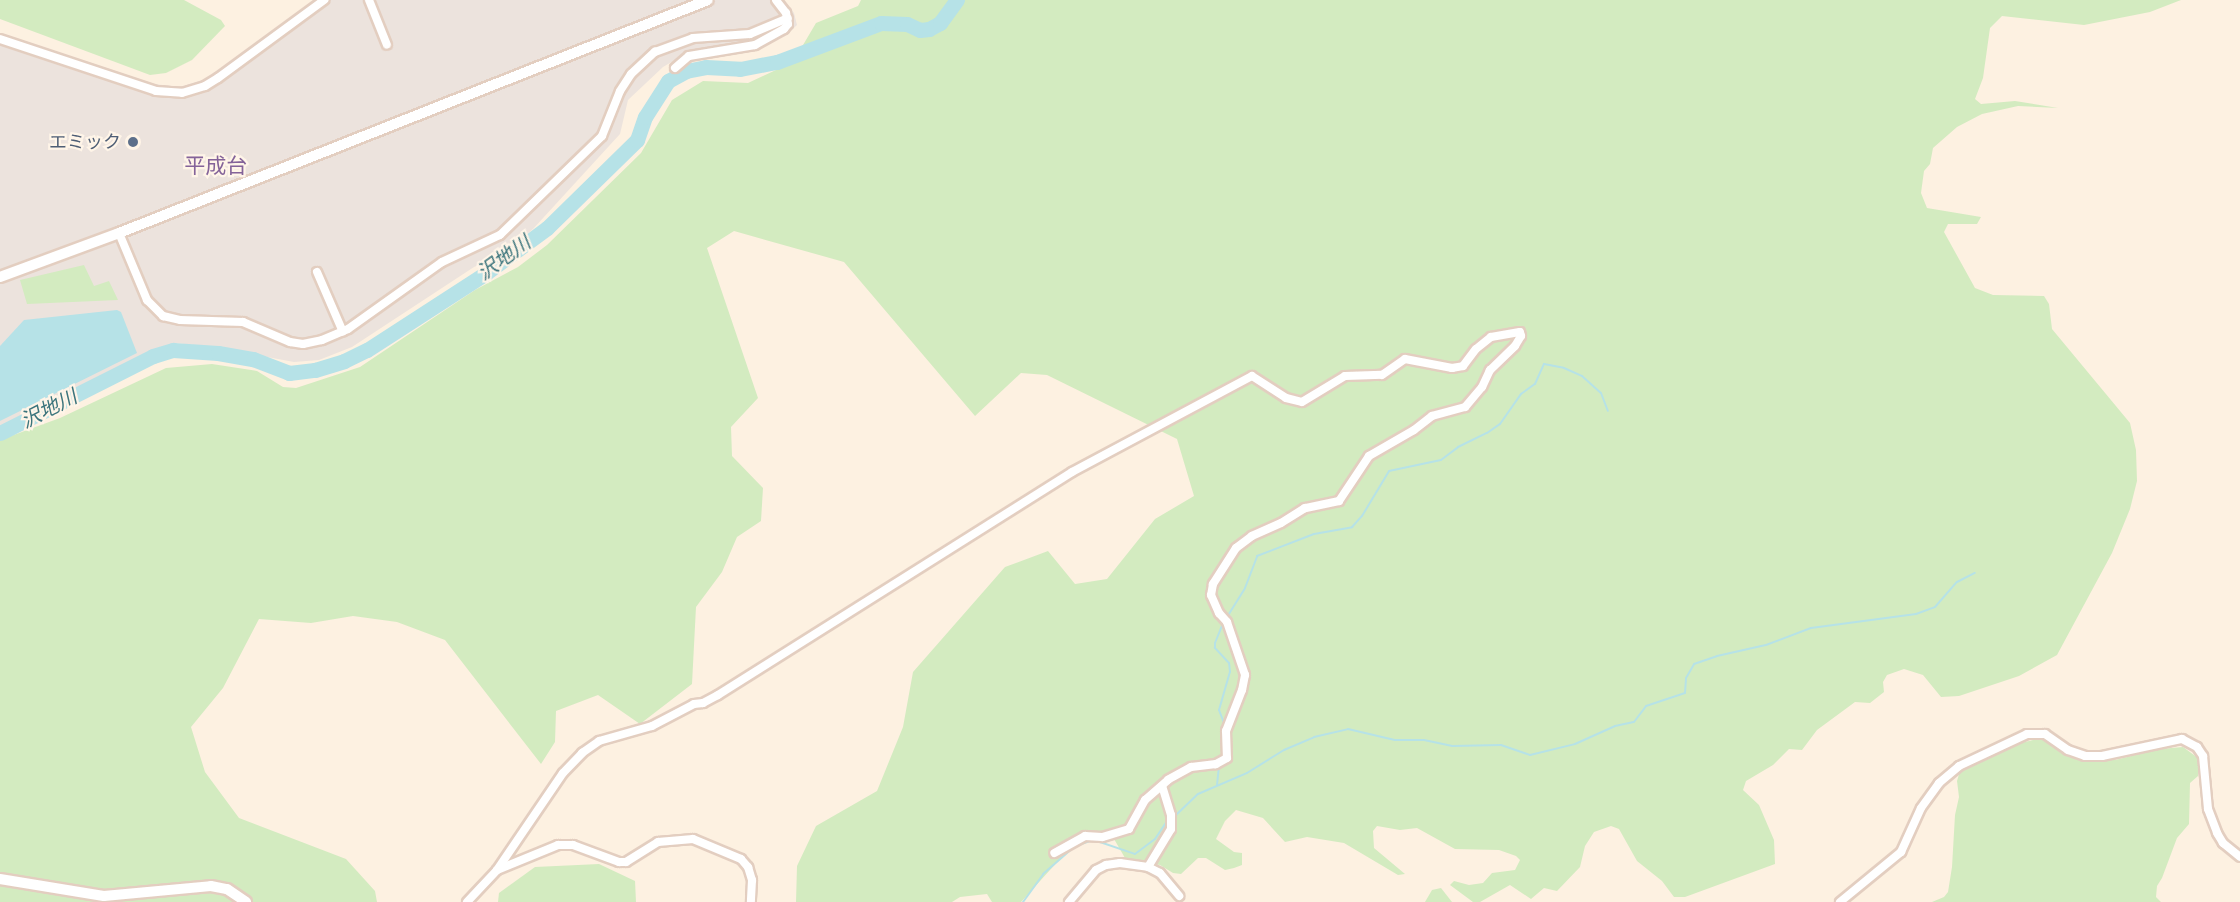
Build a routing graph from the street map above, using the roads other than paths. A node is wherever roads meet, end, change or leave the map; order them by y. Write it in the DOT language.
graph roads {
  1 [pos="324,0"];
  2 [pos="369,0"];
  3 [pos="708,0"];
  4 [pos="776,0"];
  5 [pos="788,18"];
  6 [pos="0,39"];
  7 [pos="387,45"];
  8 [pos="675,68"];
  9 [pos="119,233"];
  10 [pos="317,272"];
  11 [pos="0,276"];
  12 [pos="342,332"];
  13 [pos="1162,786"];
  14 [pos="1054,854"];
  15 [pos="2240,857"];
  16 [pos="1148,867"];
  17 [pos="497,870"];
  18 [pos="0,879"];
  19 [pos="1179,896"];
  20 [pos="246,902"];
  21 [pos="467,902"];
  22 [pos="751,902"];
  23 [pos="1069,902"];
  24 [pos="1840,902"];
  1 -- 6 [label="street"];
  2 -- 7 [label="street"];
  3 -- 9 [label="street"];
  4 -- 5 [label="street"];
  5 -- 8 [label="street"];
  5 -- 12 [label="street"];
  9 -- 11 [label="street"];
  9 -- 12 [label="street"];
  10 -- 12 [label="street"];
  13 -- 14 [label="street"];
  13 -- 16 [label="street"];
  13 -- 17 [label="street"];
  15 -- 24 [label="street"];
  16 -- 19 [label="street"];
  16 -- 23 [label="street"];
  17 -- 21 [label="street"];
  17 -- 22 [label="street"];
  18 -- 20 [label="street"];
}
